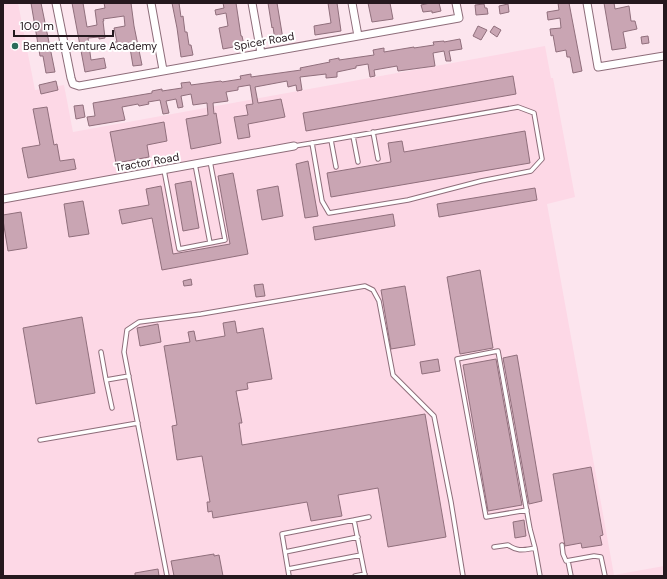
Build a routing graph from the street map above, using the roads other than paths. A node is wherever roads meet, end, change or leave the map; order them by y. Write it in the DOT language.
graph roads {
  1 [pos="56,3"];
  2 [pos="151,3"];
  3 [pos="252,3"];
  4 [pos="352,3"];
  5 [pos="456,3"];
  6 [pos="587,3"];
  7 [pos="358,36"];
  8 [pos="261,53"];
  9 [pos="664,56"];
  10 [pos="163,70"];
  11 [pos="373,132"];
  12 [pos="354,136"];
  13 [pos="331,140"];
  14 [pos="312,143"];
  15 [pos="294,146"];
  16 [pos="378,159"];
  17 [pos="210,161"];
  18 [pos="358,162"];
  19 [pos="195,164"];
  20 [pos="336,167"];
  21 [pos="164,170"];
  22 [pos="3,199"];
  23 [pos="210,243"];
  24 [pos="101,352"];
  25 [pos="129,376"];
  26 [pos="106,380"];
  27 [pos="112,408"];
  28 [pos="138,423"];
  29 [pos="40,440"];
  30 [pos="527,510"];
  31 [pos="369,517"];
  32 [pos="354,520"];
  33 [pos="358,537"];
  34 [pos="562,545"];
  35 [pos="494,547"];
  36 [pos="535,548"];
  37 [pos="285,552"];
  38 [pos="361,556"];
  39 [pos="568,561"];
  40 [pos="288,569"];
  41 [pos="365,575"];
  42 [pos="167,576"];
  43 [pos="289,576"];
  44 [pos="355,576"];
  45 [pos="463,576"];
  46 [pos="540,576"];
  47 [pos="571,576"];
  48 [pos="605,576"];
  1 -- 10 [label="street, Spicer Road"];
  2 -- 10 [label="street"];
  3 -- 8 [label="street"];
  4 -- 7 [label="street"];
  5 -- 7 [label="street, Spicer Road"];
  6 -- 9 [label="street"];
  7 -- 8 [label="street, Spicer Road"];
  8 -- 10 [label="street, Spicer Road"];
  11 -- 12 [label="lane"];
  11 -- 14 [label="lane"];
  11 -- 16 [label="lane"];
  12 -- 13 [label="lane"];
  12 -- 18 [label="lane"];
  13 -- 14 [label="lane"];
  13 -- 20 [label="lane"];
  14 -- 15 [label="lane"];
  15 -- 17 [label="street, Tractor Road"];
  17 -- 19 [label="street, Tractor Road"];
  17 -- 23 [label="lane"];
  19 -- 21 [label="street, Tractor Road"];
  19 -- 23 [label="lane"];
  21 -- 22 [label="street, Tractor Road"];
  21 -- 23 [label="lane"];
  24 -- 26 [label="lane"];
  25 -- 26 [label="lane"];
  25 -- 28 [label="lane"];
  25 -- 45 [label="lane"];
  26 -- 27 [label="lane"];
  28 -- 29 [label="lane"];
  28 -- 42 [label="lane"];
  30 -- 30 [label="lane"];
  30 -- 36 [label="lane"];
  31 -- 32 [label="lane"];
  32 -- 33 [label="lane"];
  32 -- 37 [label="lane"];
  33 -- 37 [label="lane"];
  33 -- 38 [label="lane"];
  34 -- 39 [label="lane"];
  35 -- 36 [label="lane"];
  36 -- 46 [label="lane"];
  37 -- 40 [label="lane"];
  38 -- 40 [label="lane"];
  38 -- 41 [label="lane"];
  39 -- 47 [label="lane"];
  39 -- 48 [label="lane"];
  40 -- 43 [label="lane"];
  41 -- 44 [label="lane"];
}
